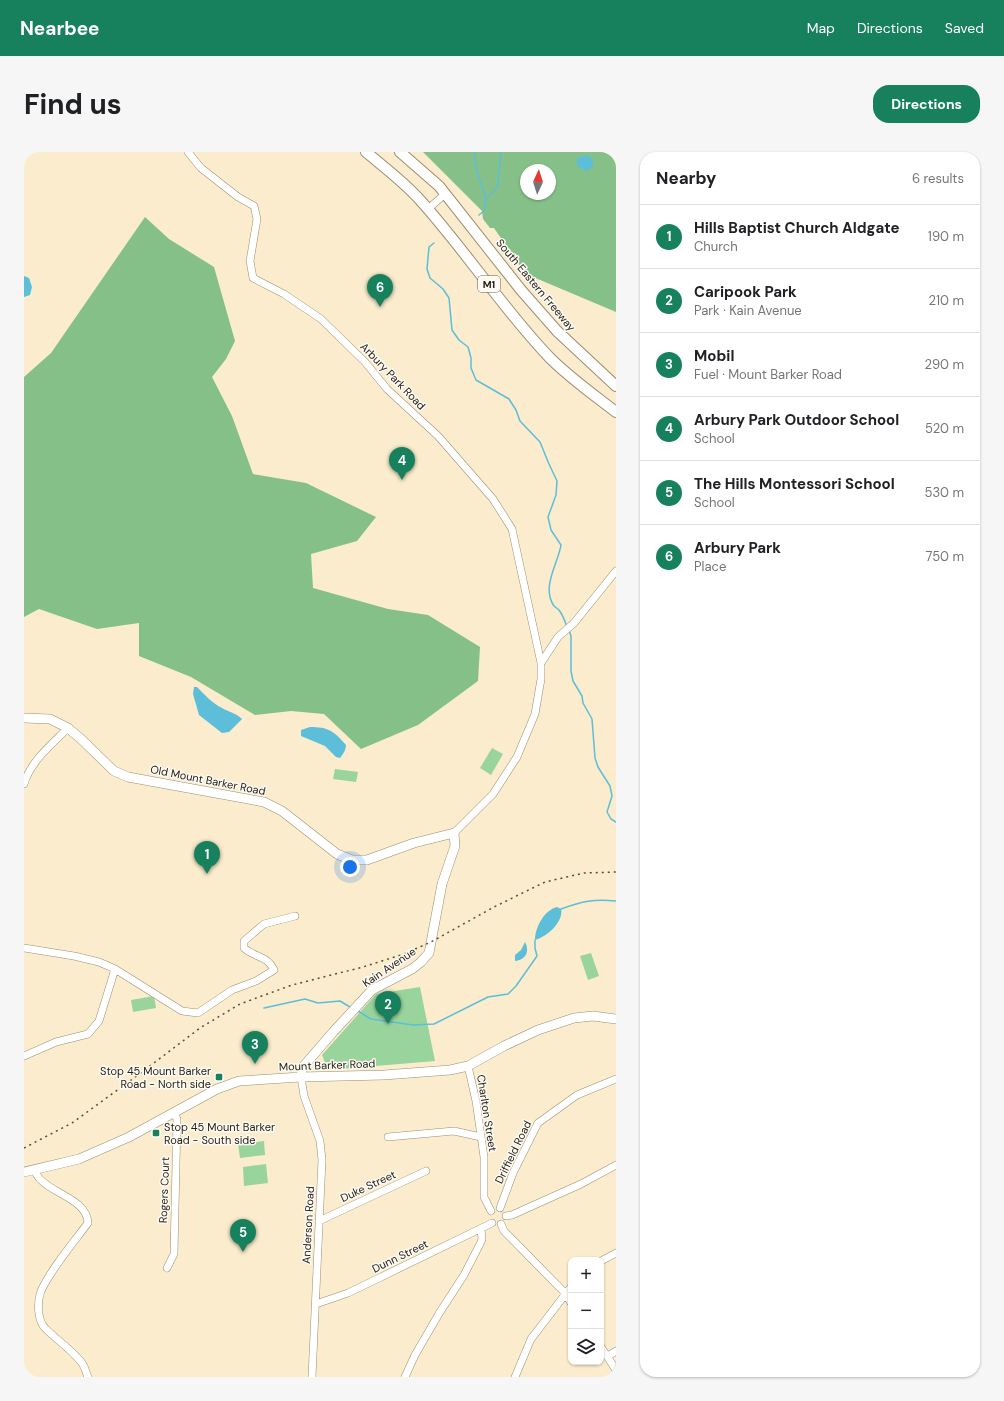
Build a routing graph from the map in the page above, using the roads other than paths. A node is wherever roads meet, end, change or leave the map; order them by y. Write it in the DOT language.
graph roads {
  1 [pos="188,152"];
  2 [pos="366,152"];
  3 [pos="400,152"];
  4 [pos="445,194"];
  5 [pos="428,209"];
  6 [pos="588,360"];
  7 [pos="616,379"];
  8 [pos="616,386"];
  9 [pos="616,412"];
  10 [pos="616,571"];
  11 [pos="541,663"];
  12 [pos="24,718"];
  13 [pos="68,728"];
  14 [pos="24,784"];
  15 [pos="454,833"];
  16 [pos="296,916"];
  17 [pos="24,948"];
  18 [pos="115,969"];
  19 [pos="616,1019"];
  20 [pos="24,1056"];
  21 [pos="468,1066"];
  22 [pos="301,1077"];
  23 [pos="616,1079"];
  24 [pos="174,1113"];
  25 [pos="388,1137"];
  26 [pos="481,1137"];
  27 [pos="616,1165"];
  28 [pos="34,1170"];
  29 [pos="426,1171"];
  30 [pos="24,1172"];
  31 [pos="500,1208"];
  32 [pos="491,1211"];
  33 [pos="506,1216"];
  34 [pos="319,1222"];
  35 [pos="492,1223"];
  36 [pos="501,1224"];
  37 [pos="481,1229"];
  38 [pos="616,1253"];
  39 [pos="604,1259"];
  40 [pos="167,1268"];
  41 [pos="568,1290"];
  42 [pos="565,1293"];
  43 [pos="568,1298"];
  44 [pos="316,1304"];
  45 [pos="604,1351"];
  46 [pos="616,1351"];
  47 [pos="608,1356"];
  48 [pos="616,1370"];
  49 [pos="88,1377"];
  50 [pos="312,1377"];
  51 [pos="405,1377"];
  52 [pos="516,1377"];
  1 -- 11 [label="street, Arbury Park Road"];
  2 -- 5 [label="highway, M1"];
  3 -- 4 [label="highway, South Eastern Freeway / M1"];
  4 -- 5 [label="street"];
  4 -- 6 [label="highway, South Eastern Freeway / M1"];
  5 -- 9 [label="highway, M1"];
  6 -- 7 [label="highway"];
  6 -- 8 [label="highway, South Eastern Freeway / M1"];
  10 -- 11 [label="street"];
  11 -- 15 [label="street"];
  12 -- 13 [label="main road, Old Mount Barker Road"];
  13 -- 14 [label="street"];
  13 -- 15 [label="main road, Old Mount Barker Road"];
  15 -- 22 [label="main road, Kain Avenue"];
  16 -- 18 [label="street"];
  17 -- 18 [label="street"];
  18 -- 20 [label="street"];
  19 -- 21 [label="main road, Mount Barker Road"];
  21 -- 22 [label="main road, Mount Barker Road"];
  21 -- 26 [label="street, Charlton Street"];
  22 -- 24 [label="main road, Mount Barker Road"];
  22 -- 34 [label="street, Anderson Road"];
  23 -- 31 [label="street, Driffield Road"];
  24 -- 28 [label="main road, Mount Barker Road"];
  24 -- 40 [label="street, Rogers Court"];
  25 -- 26 [label="street"];
  26 -- 32 [label="street, Charlton Street"];
  27 -- 33 [label="street"];
  28 -- 30 [label="main road, Mount Barker Road"];
  28 -- 49 [label="street"];
  29 -- 34 [label="street, Duke Street"];
  31 -- 32 [label="street"];
  31 -- 33 [label="street"];
  32 -- 35 [label="street"];
  33 -- 36 [label="street"];
  34 -- 44 [label="street, Anderson Road"];
  35 -- 36 [label="street"];
  35 -- 37 [label="street, Dunn Street"];
  36 -- 42 [label="street"];
  37 -- 44 [label="street, Dunn Street"];
  37 -- 51 [label="street"];
  38 -- 39 [label="street"];
  41 -- 42 [label="street"];
  42 -- 43 [label="street"];
  42 -- 52 [label="street"];
  44 -- 50 [label="street, Anderson Road"];
  45 -- 47 [label="street"];
  46 -- 47 [label="street"];
  47 -- 48 [label="street"];
}
